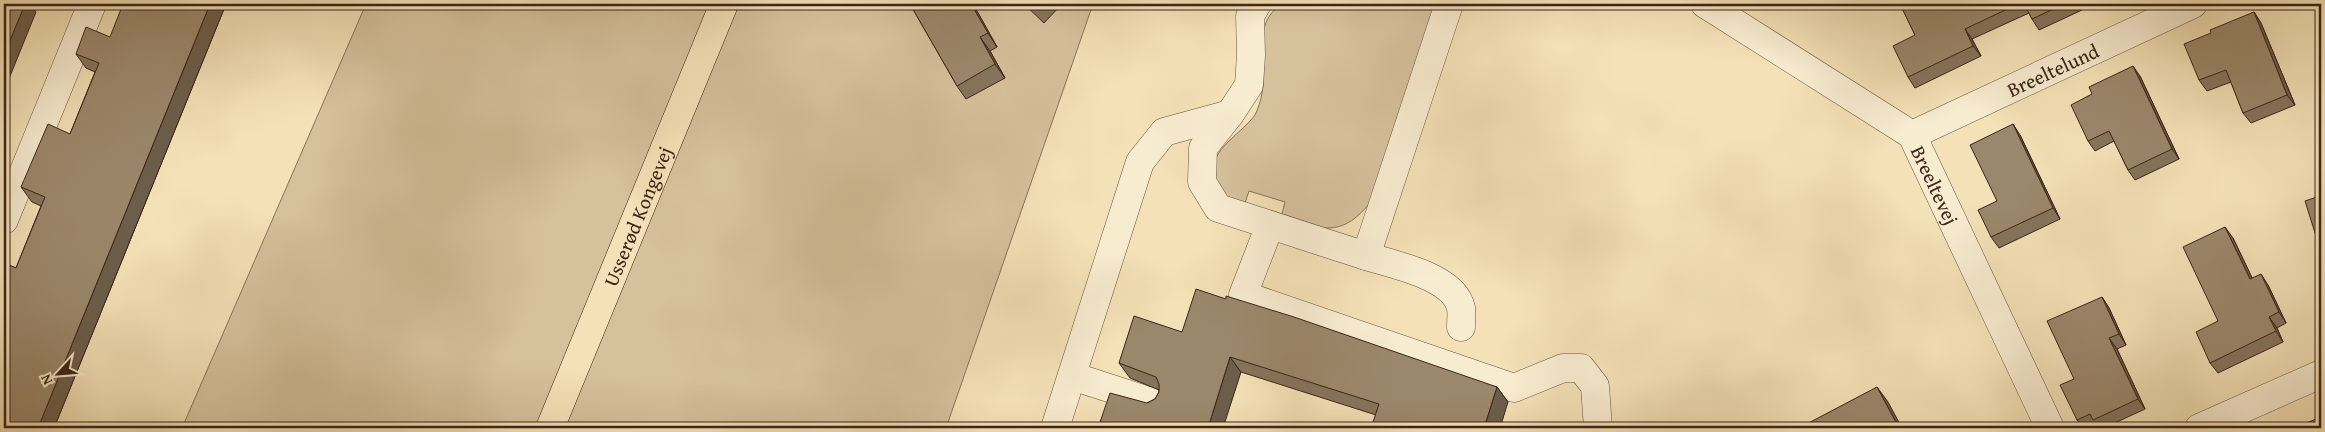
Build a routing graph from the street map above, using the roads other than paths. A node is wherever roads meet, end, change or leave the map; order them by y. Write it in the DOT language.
graph roads {
  1 [pos="92,4"];
  2 [pos="724,4"];
  3 [pos="1257,4"];
  4 [pos="1449,4"];
  5 [pos="1705,4"];
  6 [pos="2193,4"];
  7 [pos="1230,114"];
  8 [pos="1912,135"];
  9 [pos="4,220"];
  10 [pos="1270,225"];
  11 [pos="1366,256"];
  12 [pos="1462,327"];
  13 [pos="2321,374"];
  14 [pos="1072,376"];
  15 [pos="1155,403"];
  16 [pos="550,428"];
  17 [pos="1055,428"];
  18 [pos="1598,428"];
  19 [pos="2050,428"];
  20 [pos="2199,428"];
  1 -- 9 [label="street"];
  2 -- 16 [label="main road, Usserød Kongevej"];
  3 -- 7 [label="street"];
  4 -- 11 [label="street"];
  5 -- 8 [label="street, Breeltevej"];
  6 -- 8 [label="street, Breeltelund"];
  7 -- 10 [label="street"];
  7 -- 14 [label="street"];
  8 -- 19 [label="street, Breeltevej"];
  10 -- 11 [label="street"];
  10 -- 18 [label="street"];
  11 -- 12 [label="street"];
  13 -- 20 [label="street"];
  14 -- 15 [label="street"];
  14 -- 17 [label="street"];
}
